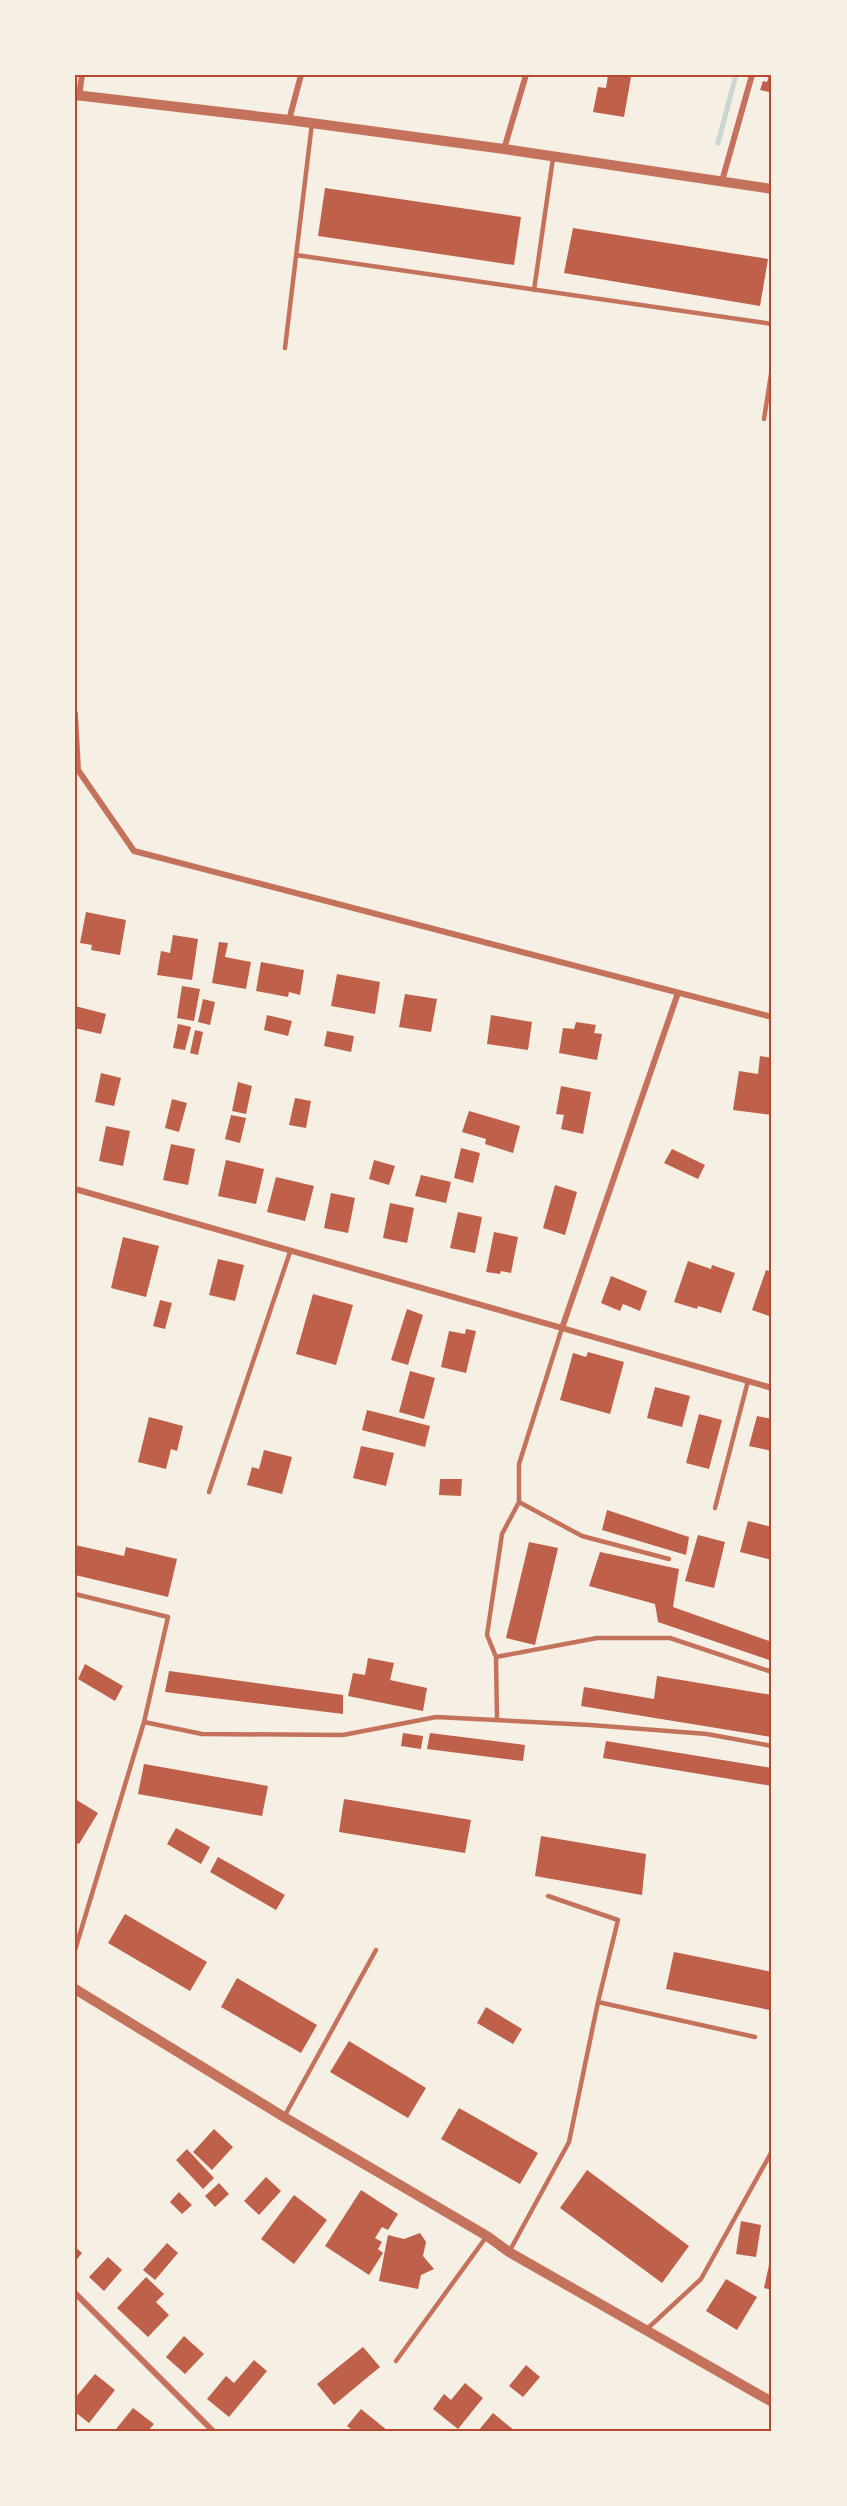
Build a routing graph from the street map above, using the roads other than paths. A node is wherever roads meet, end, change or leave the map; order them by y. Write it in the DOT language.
graph roads {
  1 [pos="82,75"];
  2 [pos="301,75"];
  3 [pos="526,75"];
  4 [pos="752,75"];
  5 [pos="77,96"];
  6 [pos="289,120"];
  7 [pos="312,123"];
  8 [pos="504,149"];
  9 [pos="554,155"];
  10 [pos="722,182"];
  11 [pos="772,189"];
  12 [pos="296,255"];
  13 [pos="534,290"];
  14 [pos="772,324"];
  15 [pos="285,348"];
  16 [pos="772,368"];
  17 [pos="764,419"];
  18 [pos="75,714"];
  19 [pos="678,993"];
  20 [pos="772,1017"];
  21 [pos="75,1189"];
  22 [pos="290,1252"];
  23 [pos="562,1328"];
  24 [pos="748,1381"];
  25 [pos="772,1388"];
  26 [pos="209,1492"];
  27 [pos="519,1502"];
  28 [pos="715,1508"];
  29 [pos="669,1559"];
  30 [pos="75,1594"];
  31 [pos="496,1657"];
  32 [pos="772,1672"];
  33 [pos="498,1720"];
  34 [pos="144,1722"];
  35 [pos="772,1746"];
  36 [pos="548,1896"];
  37 [pos="75,1950"];
  38 [pos="376,1950"];
  39 [pos="75,1989"];
  40 [pos="598,2002"];
  41 [pos="755,2037"];
  42 [pos="284,2117"];
  43 [pos="772,2151"];
  44 [pos="487,2236"];
  45 [pos="509,2252"];
  46 [pos="75,2294"];
  47 [pos="647,2329"];
  48 [pos="396,2361"];
  49 [pos="772,2402"];
  50 [pos="213,2431"];
  1 -- 5 [label="street"];
  2 -- 6 [label="street"];
  3 -- 8 [label="street"];
  4 -- 10 [label="street"];
  5 -- 6 [label="street"];
  6 -- 7 [label="street"];
  7 -- 8 [label="street"];
  7 -- 12 [label="lane"];
  8 -- 9 [label="street"];
  9 -- 10 [label="street"];
  9 -- 13 [label="lane"];
  10 -- 11 [label="street"];
  12 -- 13 [label="lane"];
  12 -- 15 [label="lane"];
  13 -- 14 [label="lane"];
  16 -- 17 [label="lane"];
  18 -- 19 [label="street"];
  19 -- 20 [label="street"];
  19 -- 23 [label="street"];
  21 -- 22 [label="street"];
  22 -- 23 [label="street"];
  22 -- 26 [label="lane"];
  23 -- 24 [label="street"];
  23 -- 27 [label="lane"];
  24 -- 25 [label="street"];
  24 -- 28 [label="lane"];
  27 -- 29 [label="lane"];
  27 -- 31 [label="lane"];
  30 -- 34 [label="lane"];
  31 -- 32 [label="lane"];
  31 -- 33 [label="lane"];
  33 -- 34 [label="lane"];
  33 -- 35 [label="lane"];
  34 -- 37 [label="lane"];
  36 -- 40 [label="lane"];
  38 -- 42 [label="lane"];
  39 -- 42 [label="street"];
  40 -- 41 [label="lane"];
  40 -- 45 [label="lane"];
  42 -- 44 [label="street"];
  43 -- 47 [label="lane"];
  44 -- 45 [label="street"];
  44 -- 48 [label="lane"];
  45 -- 47 [label="street"];
  46 -- 50 [label="street"];
  47 -- 49 [label="street"];
}
